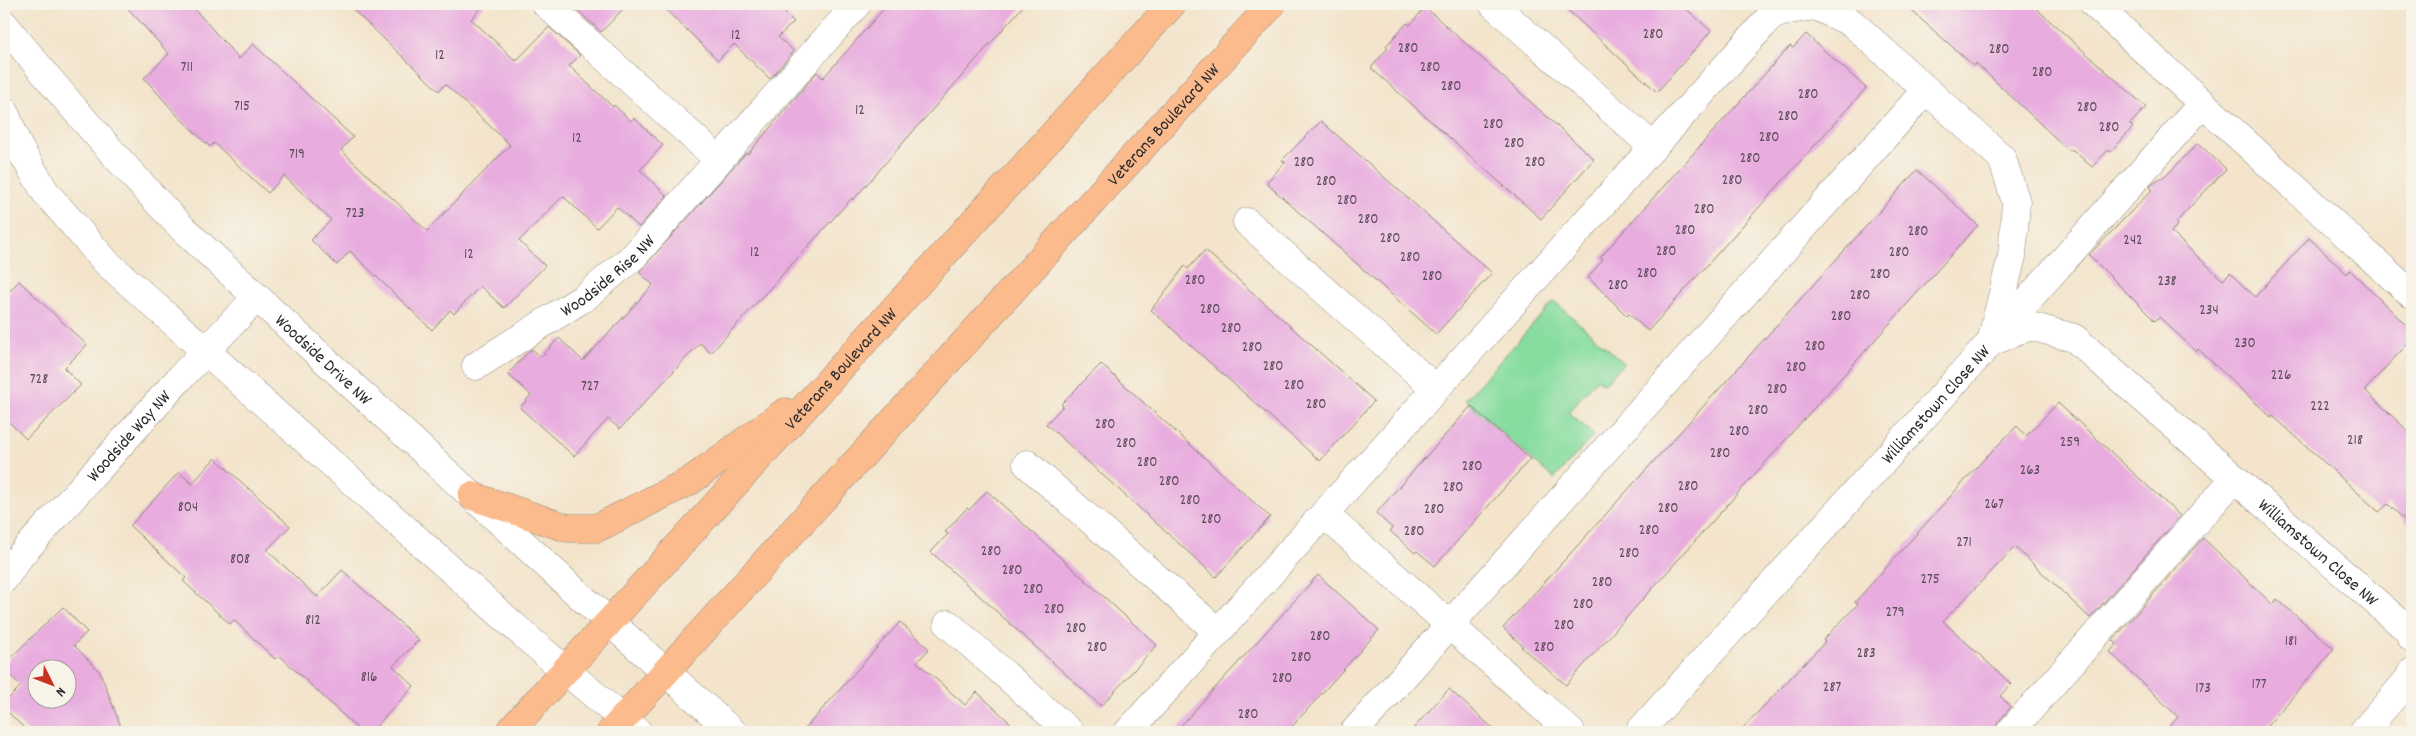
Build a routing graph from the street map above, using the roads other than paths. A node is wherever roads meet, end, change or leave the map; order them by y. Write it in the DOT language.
graph roads {
  1 [pos="546,4"];
  2 [pos="858,4"];
  3 [pos="1172,4"];
  4 [pos="1272,4"];
  5 [pos="1493,4"];
  6 [pos="2094,4"];
  7 [pos="4,24"];
  8 [pos="1926,90"];
  9 [pos="2203,104"];
  10 [pos="4,110"];
  11 [pos="1653,147"];
  12 [pos="719,160"];
  13 [pos="1247,222"];
  14 [pos="2412,295"];
  15 [pos="257,297"];
  16 [pos="1991,342"];
  17 [pos="205,352"];
  18 [pos="476,366"];
  19 [pos="833,378"];
  20 [pos="1436,389"];
  21 [pos="1027,464"];
  22 [pos="2234,479"];
  23 [pos="472,496"];
  24 [pos="1324,514"];
  25 [pos="4,579"];
  26 [pos="609,622"];
  27 [pos="948,624"];
  28 [pos="1450,625"];
  29 [pos="1218,632"];
  30 [pos="2412,638"];
  31 [pos="565,671"];
  32 [pos="666,672"];
  33 [pos="2412,672"];
  34 [pos="624,728"];
  35 [pos="509,732"];
  36 [pos="733,732"];
  37 [pos="1070,732"];
  38 [pos="1128,732"];
  39 [pos="1354,732"];
  40 [pos="1571,732"];
  41 [pos="1639,732"];
  42 [pos="2010,732"];
  43 [pos="2363,732"];
  1 -- 12 [label="street"];
  2 -- 12 [label="street, Woodside Rise NW"];
  3 -- 19 [label="main road, Veterans Boulevard NW"];
  4 -- 32 [label="main road, Veterans Boulevard NW"];
  5 -- 11 [label="street"];
  6 -- 9 [label="street"];
  7 -- 15 [label="street, Woodside Drive NW"];
  8 -- 11 [label="street"];
  8 -- 16 [label="street"];
  8 -- 28 [label="street"];
  9 -- 14 [label="street"];
  9 -- 16 [label="street"];
  10 -- 17 [label="street"];
  11 -- 20 [label="street"];
  12 -- 18 [label="street, Woodside Rise NW"];
  13 -- 20 [label="street"];
  15 -- 17 [label="street, Woodside Way NW"];
  15 -- 23 [label="street, Woodside Drive NW"];
  16 -- 22 [label="street, Williamstown Close NW"];
  16 -- 41 [label="street, Williamstown Close NW"];
  17 -- 25 [label="street, Woodside Way NW"];
  17 -- 31 [label="street"];
  19 -- 23 [label="main road"];
  19 -- 26 [label="main road, Veterans Boulevard NW"];
  20 -- 24 [label="street"];
  21 -- 29 [label="street"];
  22 -- 30 [label="street, Williamstown Close NW"];
  22 -- 42 [label="street"];
  23 -- 26 [label="street, Woodside Drive NW"];
  24 -- 28 [label="street"];
  24 -- 29 [label="street"];
  26 -- 31 [label="main road, Veterans Boulevard NW"];
  26 -- 32 [label="street, Woodside Drive NW"];
  27 -- 37 [label="street"];
  28 -- 39 [label="street"];
  28 -- 40 [label="street"];
  29 -- 38 [label="street"];
  31 -- 34 [label="street"];
  31 -- 35 [label="main road, Veterans Boulevard NW"];
  32 -- 34 [label="main road, Veterans Boulevard NW"];
  32 -- 36 [label="street, Woodside Drive NW"];
  33 -- 43 [label="street"];
}
